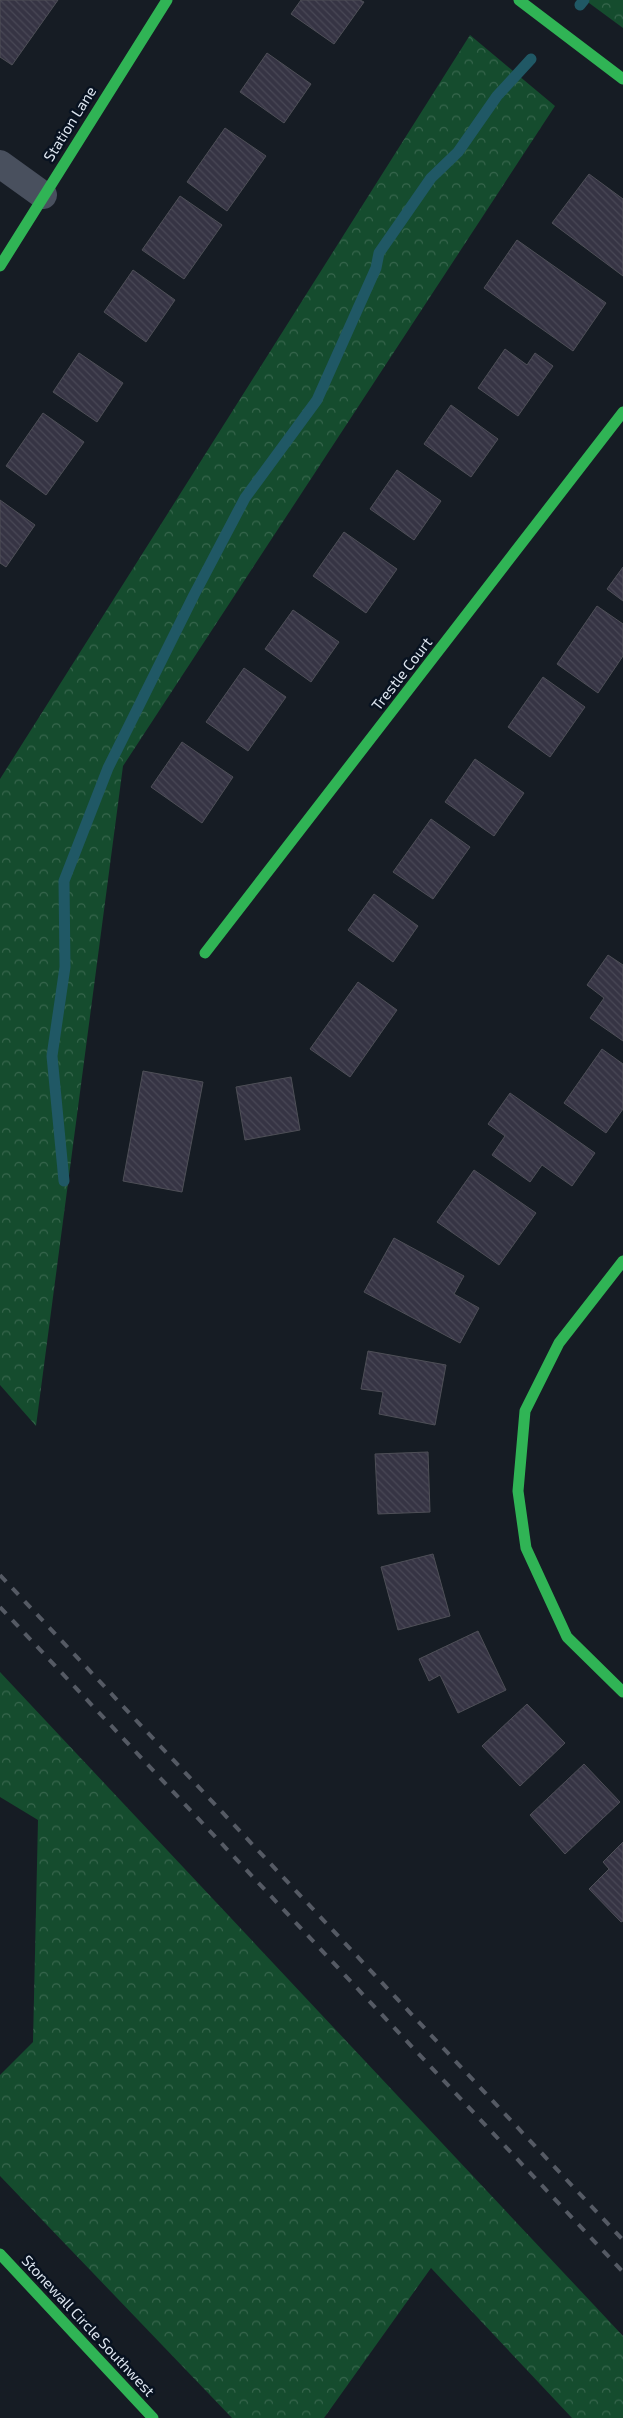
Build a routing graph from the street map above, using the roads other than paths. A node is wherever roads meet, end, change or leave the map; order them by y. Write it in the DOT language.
graph roads {
  1 [pos="168,0"];
  2 [pos="519,0"];
  3 [pos="623,78"];
  4 [pos="0,164"];
  5 [pos="43,196"];
  6 [pos="0,266"];
  7 [pos="623,412"];
  8 [pos="205,954"];
  9 [pos="623,1261"];
  10 [pos="623,1692"];
  11 [pos="0,2254"];
  12 [pos="153,2418"];
  1 -- 5 [label="street, Station Lane"];
  2 -- 3 [label="street"];
  4 -- 5 [label="street"];
  5 -- 6 [label="street, Station Lane"];
  7 -- 8 [label="street, Trestle Court"];
  9 -- 10 [label="street"];
  11 -- 12 [label="street, Stonewall Circle Southwest"];
}
